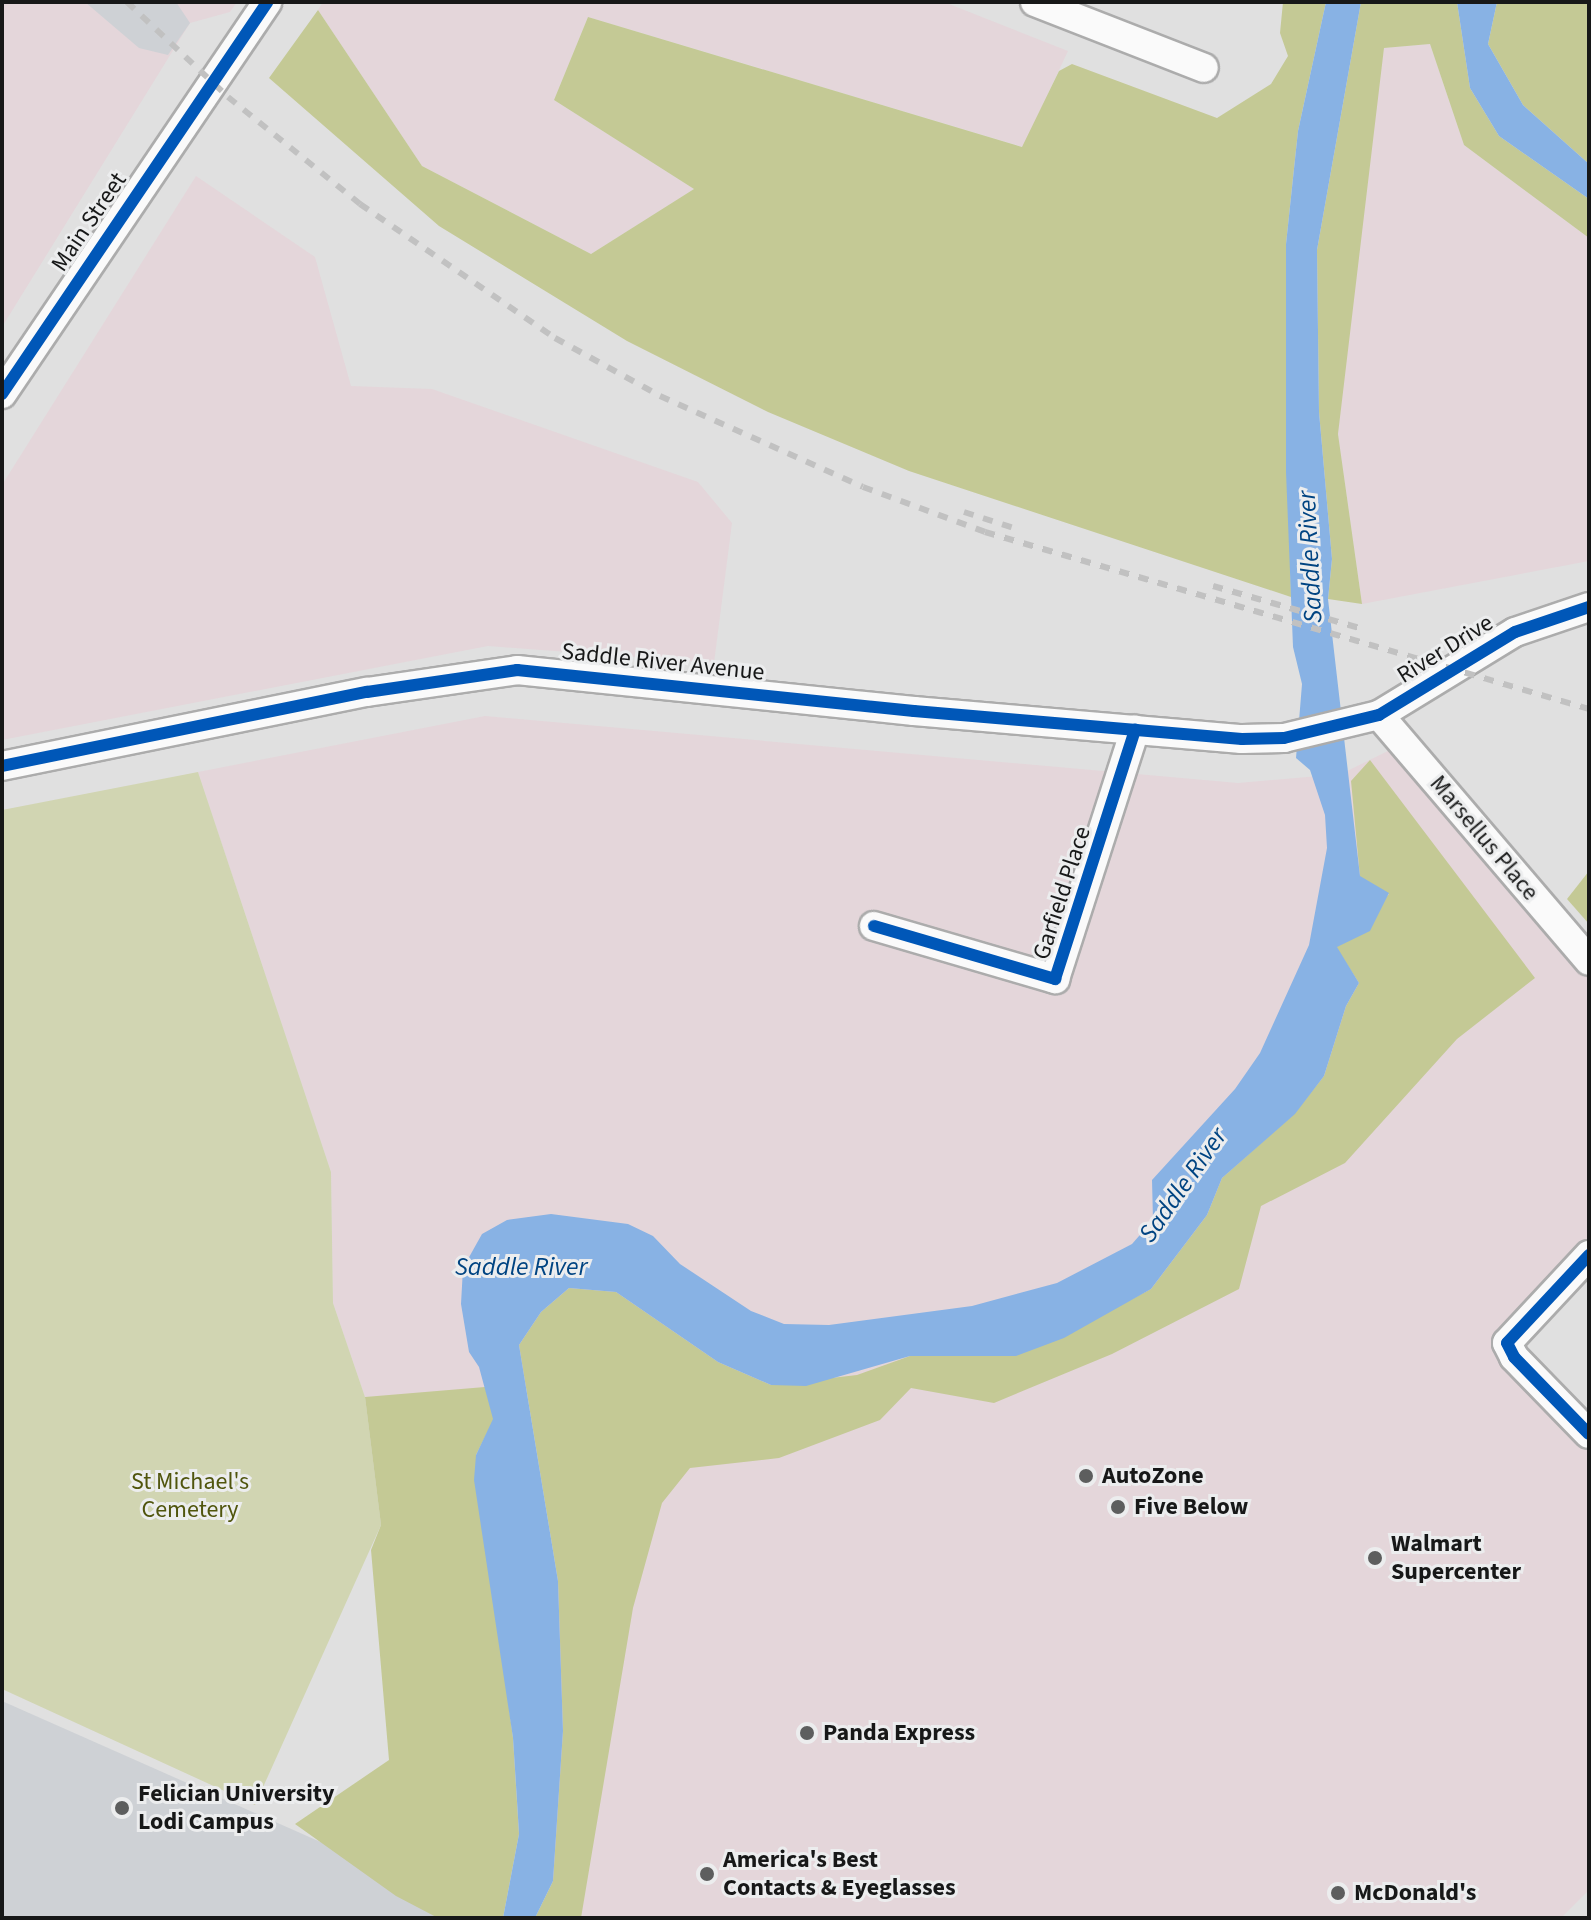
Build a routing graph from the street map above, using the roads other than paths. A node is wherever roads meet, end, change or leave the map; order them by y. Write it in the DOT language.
graph roads {
  1 [pos="267,2"];
  2 [pos="1035,2"];
  3 [pos="1204,68"];
  4 [pos="2,394"];
  5 [pos="1589,607"];
  6 [pos="1372,718"];
  7 [pos="1135,730"];
  8 [pos="1325,731"];
  9 [pos="2,766"];
  10 [pos="874,926"];
  11 [pos="1589,961"];
  12 [pos="1589,1255"];
  13 [pos="1589,1434"];
  1 -- 4 [label="street, Main Street"];
  2 -- 3 [label="street"];
  5 -- 6 [label="street, River Drive"];
  6 -- 8 [label="street, River Drive"];
  6 -- 11 [label="street, Marsellus Place"];
  7 -- 8 [label="street, Saddle River Avenue"];
  7 -- 9 [label="street, Saddle River Avenue"];
  7 -- 10 [label="street, Garfield Place"];
  12 -- 13 [label="street"];
}
